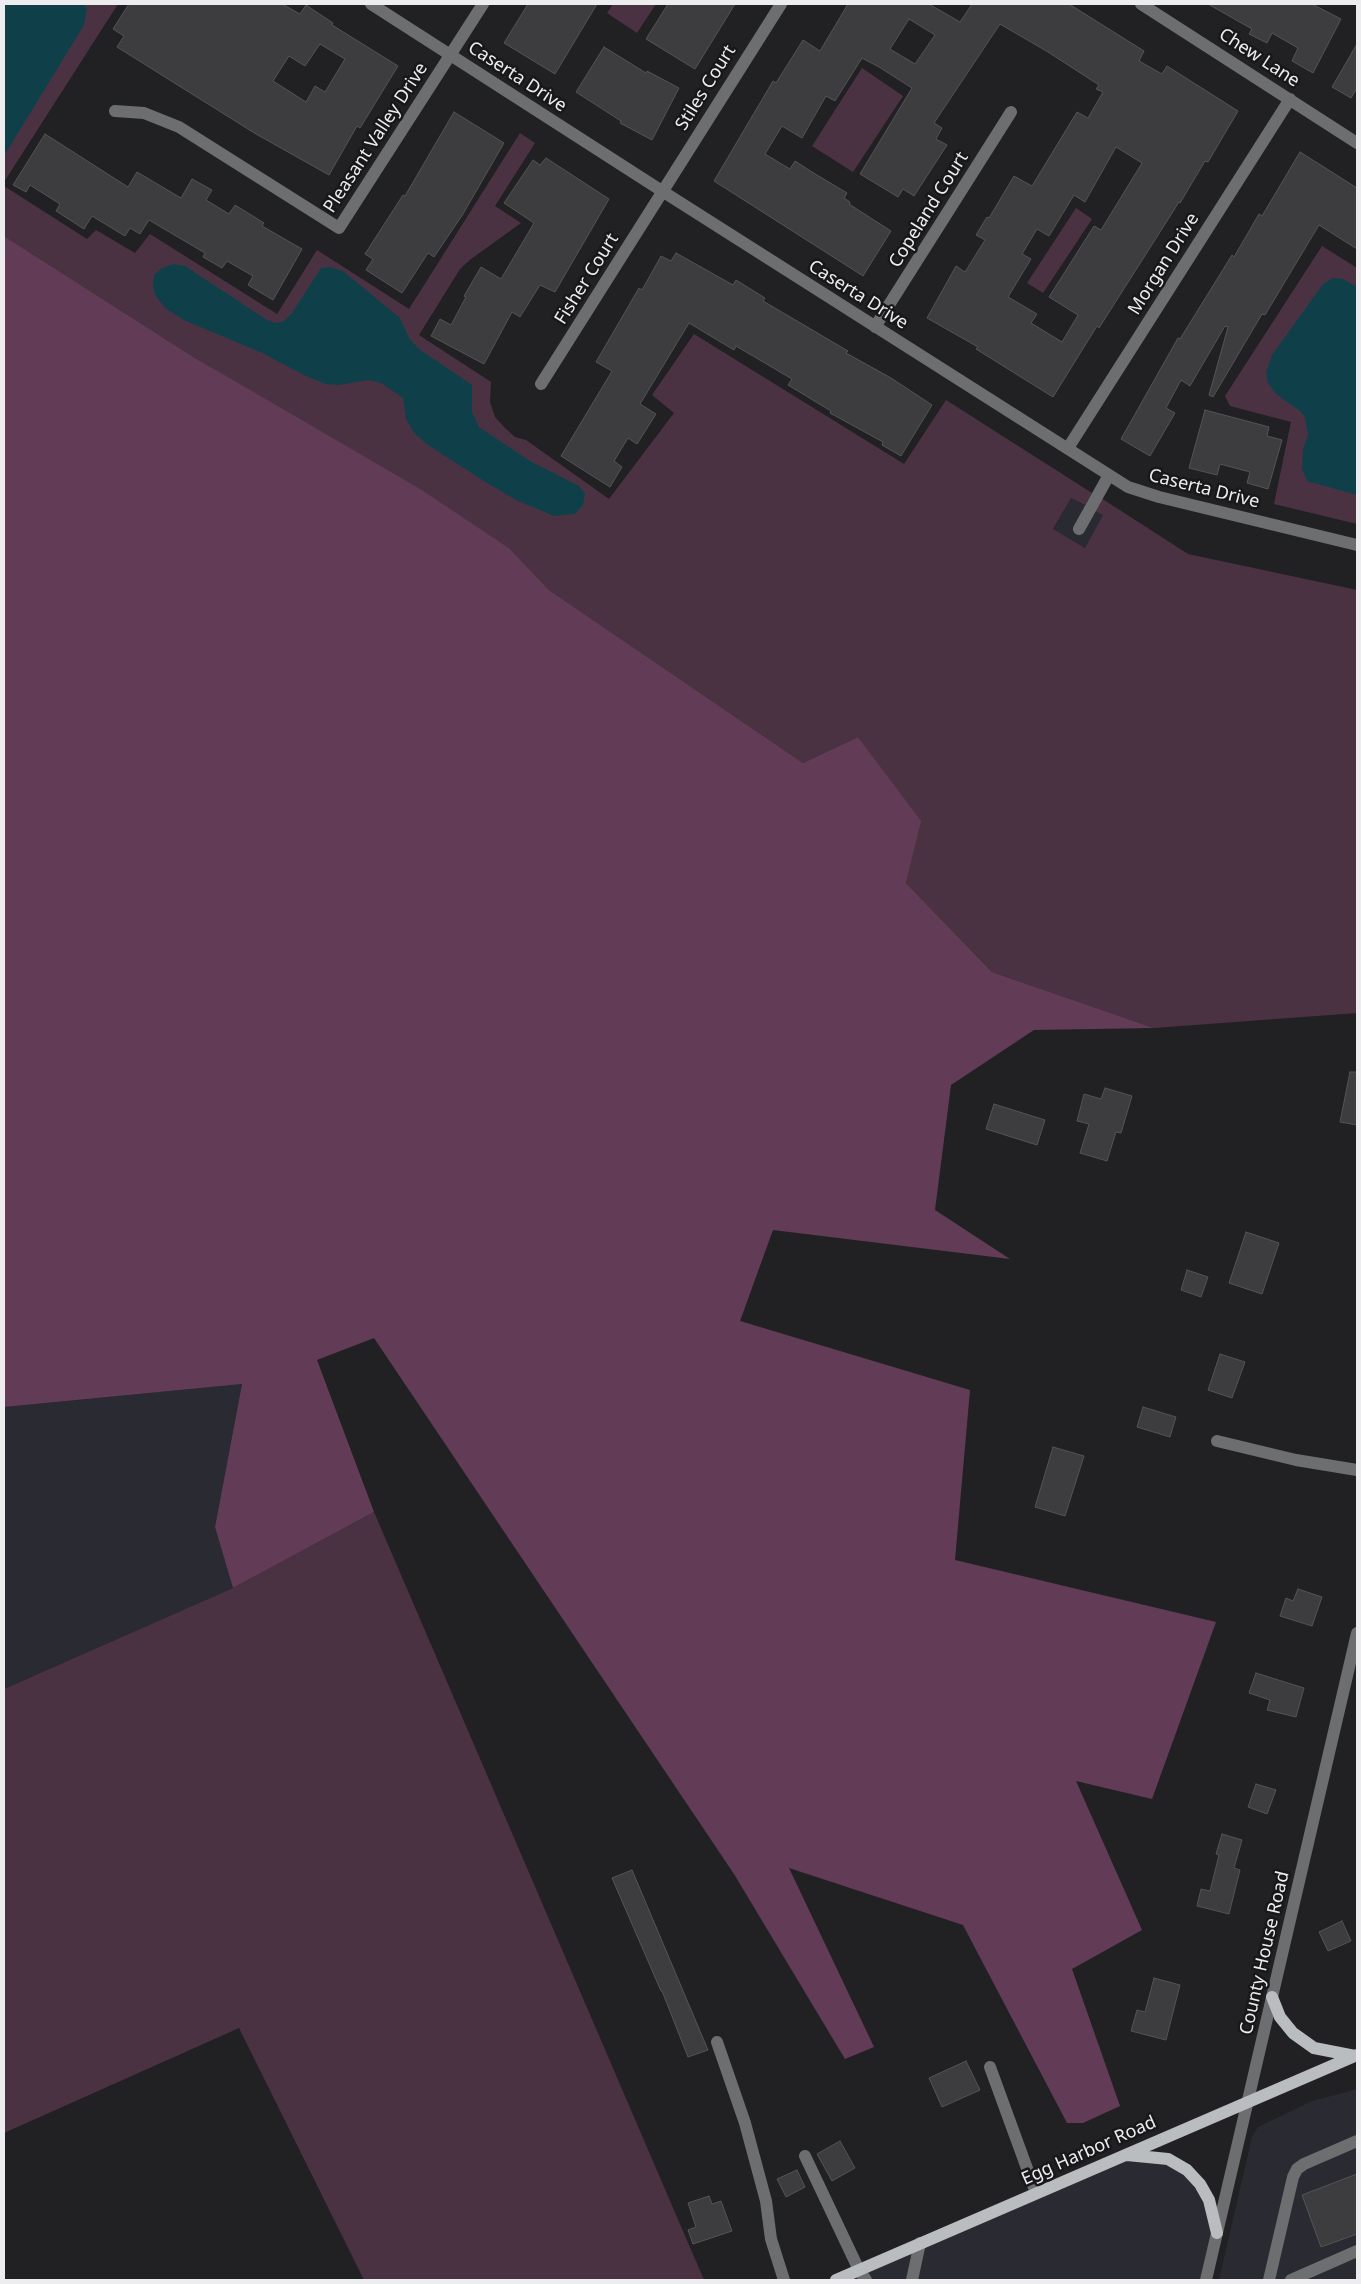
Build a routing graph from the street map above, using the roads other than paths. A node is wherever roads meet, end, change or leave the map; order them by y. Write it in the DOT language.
graph roads {
  1 [pos="371,4"];
  2 [pos="483,4"];
  3 [pos="781,4"];
  4 [pos="1141,4"];
  5 [pos="450,54"];
  6 [pos="1290,99"];
  7 [pos="115,111"];
  8 [pos="1011,112"];
  9 [pos="1357,143"];
  10 [pos="662,191"];
  11 [pos="875,327"];
  12 [pos="541,384"];
  13 [pos="1068,448"];
  14 [pos="1109,476"];
  15 [pos="1079,529"];
  16 [pos="1357,545"];
  17 [pos="1217,1441"];
  18 [pos="1357,1470"];
  19 [pos="1357,1633"];
  20 [pos="1272,1997"];
  21 [pos="717,2042"];
  22 [pos="1356,2055"];
  23 [pos="990,2067"];
  24 [pos="1250,2100"];
  25 [pos="1357,2141"];
  26 [pos="1124,2154"];
  27 [pos="805,2156"];
  28 [pos="1036,2193"];
  29 [pos="1217,2233"];
  30 [pos="920,2244"];
  31 [pos="1357,2251"];
  32 [pos="863,2275"];
  33 [pos="1295,2278"];
  34 [pos="784,2280"];
  35 [pos="836,2280"];
  36 [pos="912,2280"];
  37 [pos="1206,2280"];
  38 [pos="1269,2280"];
  1 -- 5 [label="street, Caserta Drive"];
  2 -- 5 [label="street, Pleasant Valley Drive"];
  3 -- 10 [label="street, Stiles Court"];
  4 -- 6 [label="street, Chew Lane"];
  5 -- 7 [label="street, Pleasant Valley Drive"];
  5 -- 10 [label="street, Caserta Drive"];
  6 -- 9 [label="street, Chew Lane"];
  6 -- 13 [label="street, Morgan Drive"];
  8 -- 11 [label="street, Copeland Court"];
  10 -- 11 [label="street, Caserta Drive"];
  10 -- 12 [label="street, Fisher Court"];
  11 -- 13 [label="street, Caserta Drive"];
  13 -- 14 [label="street, Caserta Drive"];
  14 -- 15 [label="street"];
  14 -- 16 [label="street, Caserta Drive"];
  17 -- 18 [label="street"];
  19 -- 20 [label="street, County House Road"];
  20 -- 22 [label="main road"];
  20 -- 24 [label="street, County House Road"];
  21 -- 34 [label="street"];
  22 -- 24 [label="main road, Egg Harbor Road"];
  23 -- 28 [label="street"];
  24 -- 26 [label="main road, Egg Harbor Road"];
  24 -- 29 [label="street, County House Road"];
  25 -- 38 [label="street"];
  26 -- 28 [label="main road, Egg Harbor Road"];
  26 -- 29 [label="main road"];
  27 -- 32 [label="street"];
  28 -- 30 [label="main road, Egg Harbor Road"];
  29 -- 37 [label="street, County House Road"];
  30 -- 32 [label="main road, Egg Harbor Road"];
  30 -- 36 [label="street"];
  31 -- 33 [label="street"];
  32 -- 35 [label="main road, Egg Harbor Road"];
}
